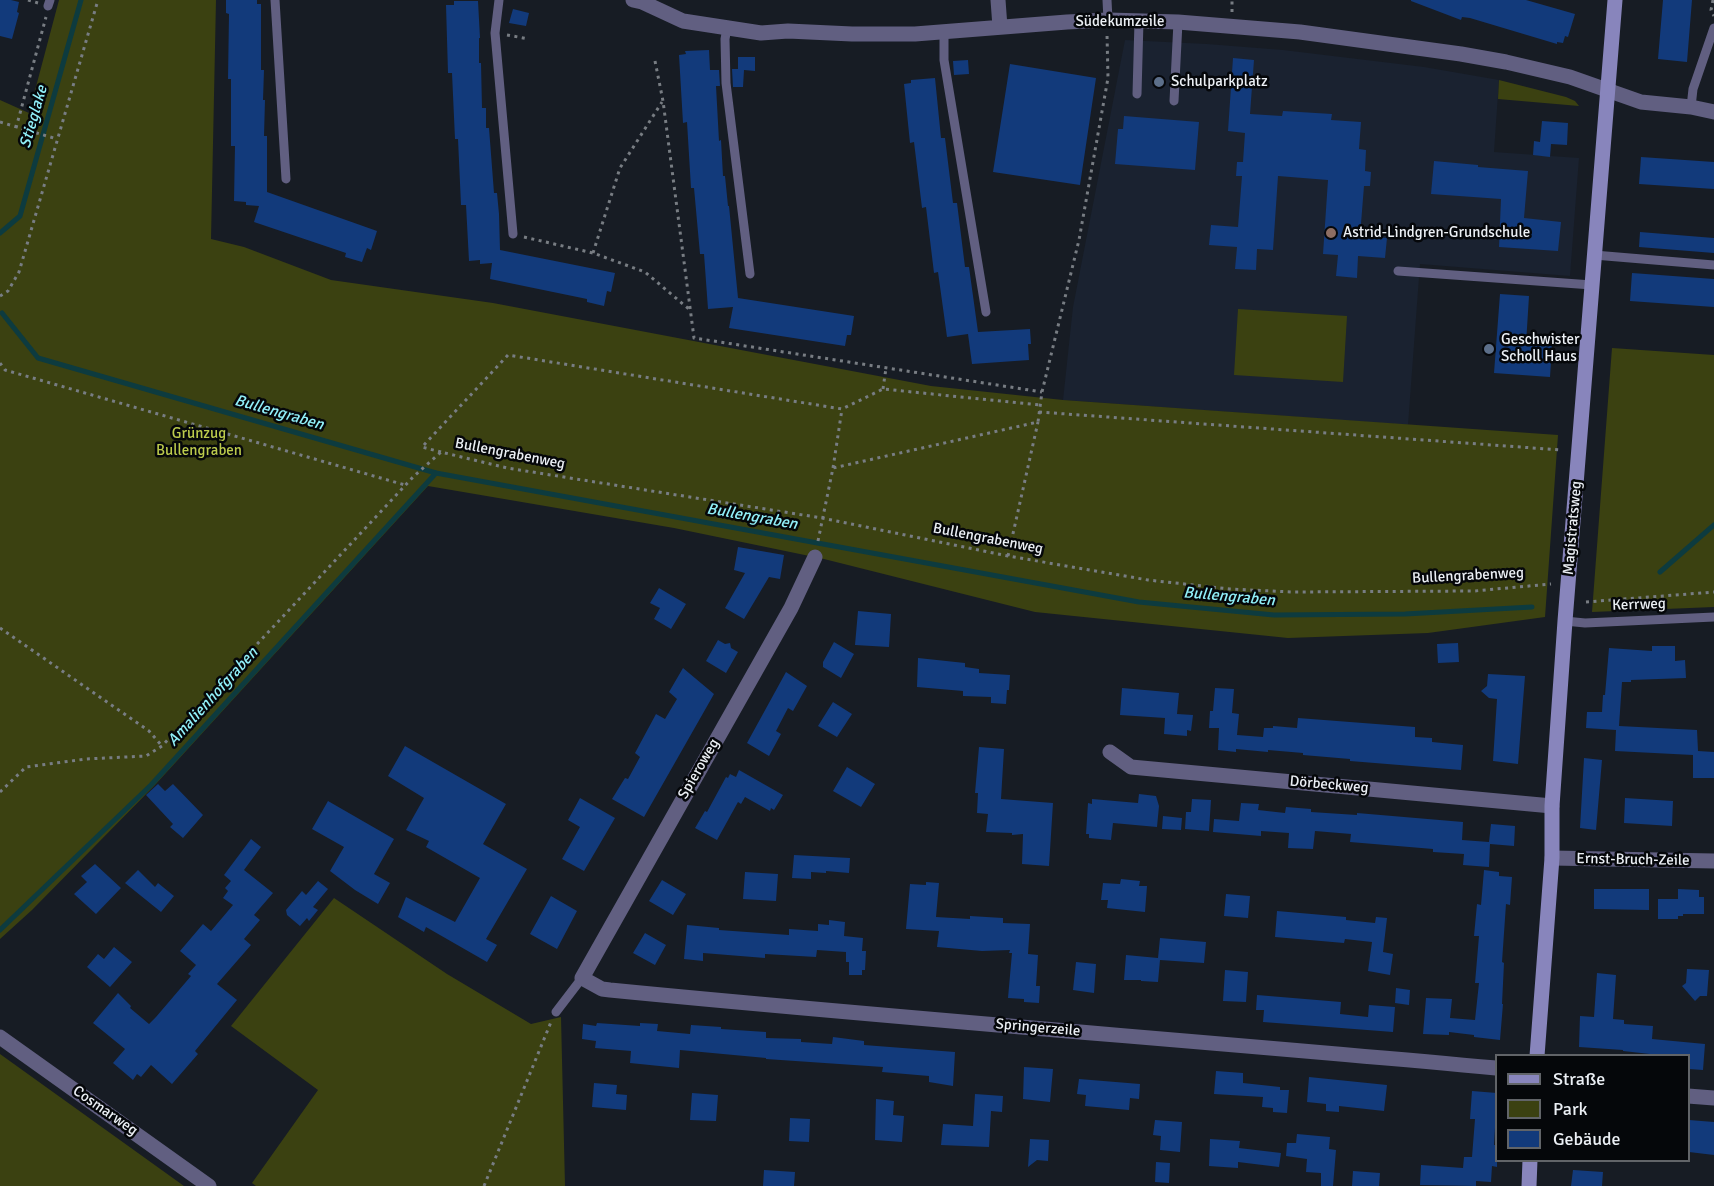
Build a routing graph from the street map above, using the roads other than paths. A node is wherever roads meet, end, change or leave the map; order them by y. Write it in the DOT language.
graph roads {
  1 [pos="275,0"];
  2 [pos="499,0"];
  3 [pos="633,0"];
  4 [pos="998,0"];
  5 [pos="1107,0"];
  6 [pos="1615,0"];
  7 [pos="1108,20"];
  8 [pos="1139,21"];
  9 [pos="1178,22"];
  10 [pos="1000,27"];
  11 [pos="727,28"];
  12 [pos="1714,28"];
  13 [pos="944,32"];
  14 [pos="1607,91"];
  15 [pos="1137,94"];
  16 [pos="1174,101"];
  17 [pos="1691,107"];
  18 [pos="1714,112"];
  19 [pos="285,179"];
  20 [pos="513,234"];
  21 [pos="1594,255"];
  22 [pos="1714,265"];
  23 [pos="1398,271"];
  24 [pos="750,274"];
  25 [pos="1592,285"];
  26 [pos="986,312"];
  27 [pos="815,558"];
  28 [pos="1714,617"];
  29 [pos="1565,621"];
  30 [pos="1110,752"];
  31 [pos="1552,806"];
  32 [pos="1552,858"];
  33 [pos="1714,861"];
  34 [pos="582,978"];
  35 [pos="556,1012"];
  36 [pos="0,1037"];
  37 [pos="1537,1054"];
  38 [pos="1495,1068"];
  39 [pos="1690,1096"];
  40 [pos="1714,1098"];
  41 [pos="1530,1162"];
  42 [pos="209,1186"];
  43 [pos="1529,1186"];
  1 -- 19 [label="lane"];
  2 -- 20 [label="lane"];
  3 -- 11 [label="street, Südekumzeile"];
  4 -- 10 [label="street"];
  5 -- 7 [label="lane"];
  6 -- 14 [label="street, Magistratsweg"];
  7 -- 8 [label="street, Südekumzeile"];
  7 -- 10 [label="street, Südekumzeile"];
  8 -- 9 [label="street, Südekumzeile"];
  8 -- 15 [label="lane"];
  9 -- 14 [label="street, Südekumzeile"];
  9 -- 16 [label="lane"];
  10 -- 13 [label="street, Südekumzeile"];
  11 -- 13 [label="street, Südekumzeile"];
  11 -- 24 [label="lane"];
  12 -- 17 [label="lane"];
  13 -- 26 [label="lane"];
  14 -- 17 [label="street, Südekumzeile"];
  14 -- 21 [label="street, Magistratsweg"];
  17 -- 18 [label="street, Südekumzeile"];
  21 -- 22 [label="lane"];
  21 -- 25 [label="street, Magistratsweg"];
  23 -- 25 [label="lane"];
  25 -- 29 [label="street, Magistratsweg"];
  27 -- 34 [label="street, Spieroweg"];
  28 -- 29 [label="lane, Kerrweg"];
  29 -- 31 [label="street, Magistratsweg"];
  30 -- 31 [label="street, Dörbeckweg"];
  31 -- 32 [label="street, Magistratsweg"];
  32 -- 33 [label="street, Ernst-Bruch-Zeile"];
  32 -- 37 [label="street, Magistratsweg"];
  34 -- 35 [label="lane"];
  34 -- 38 [label="street, Springerzeile"];
  36 -- 42 [label="street, Cosmarweg"];
  39 -- 40 [label="street"];
  41 -- 43 [label="street"];
}
